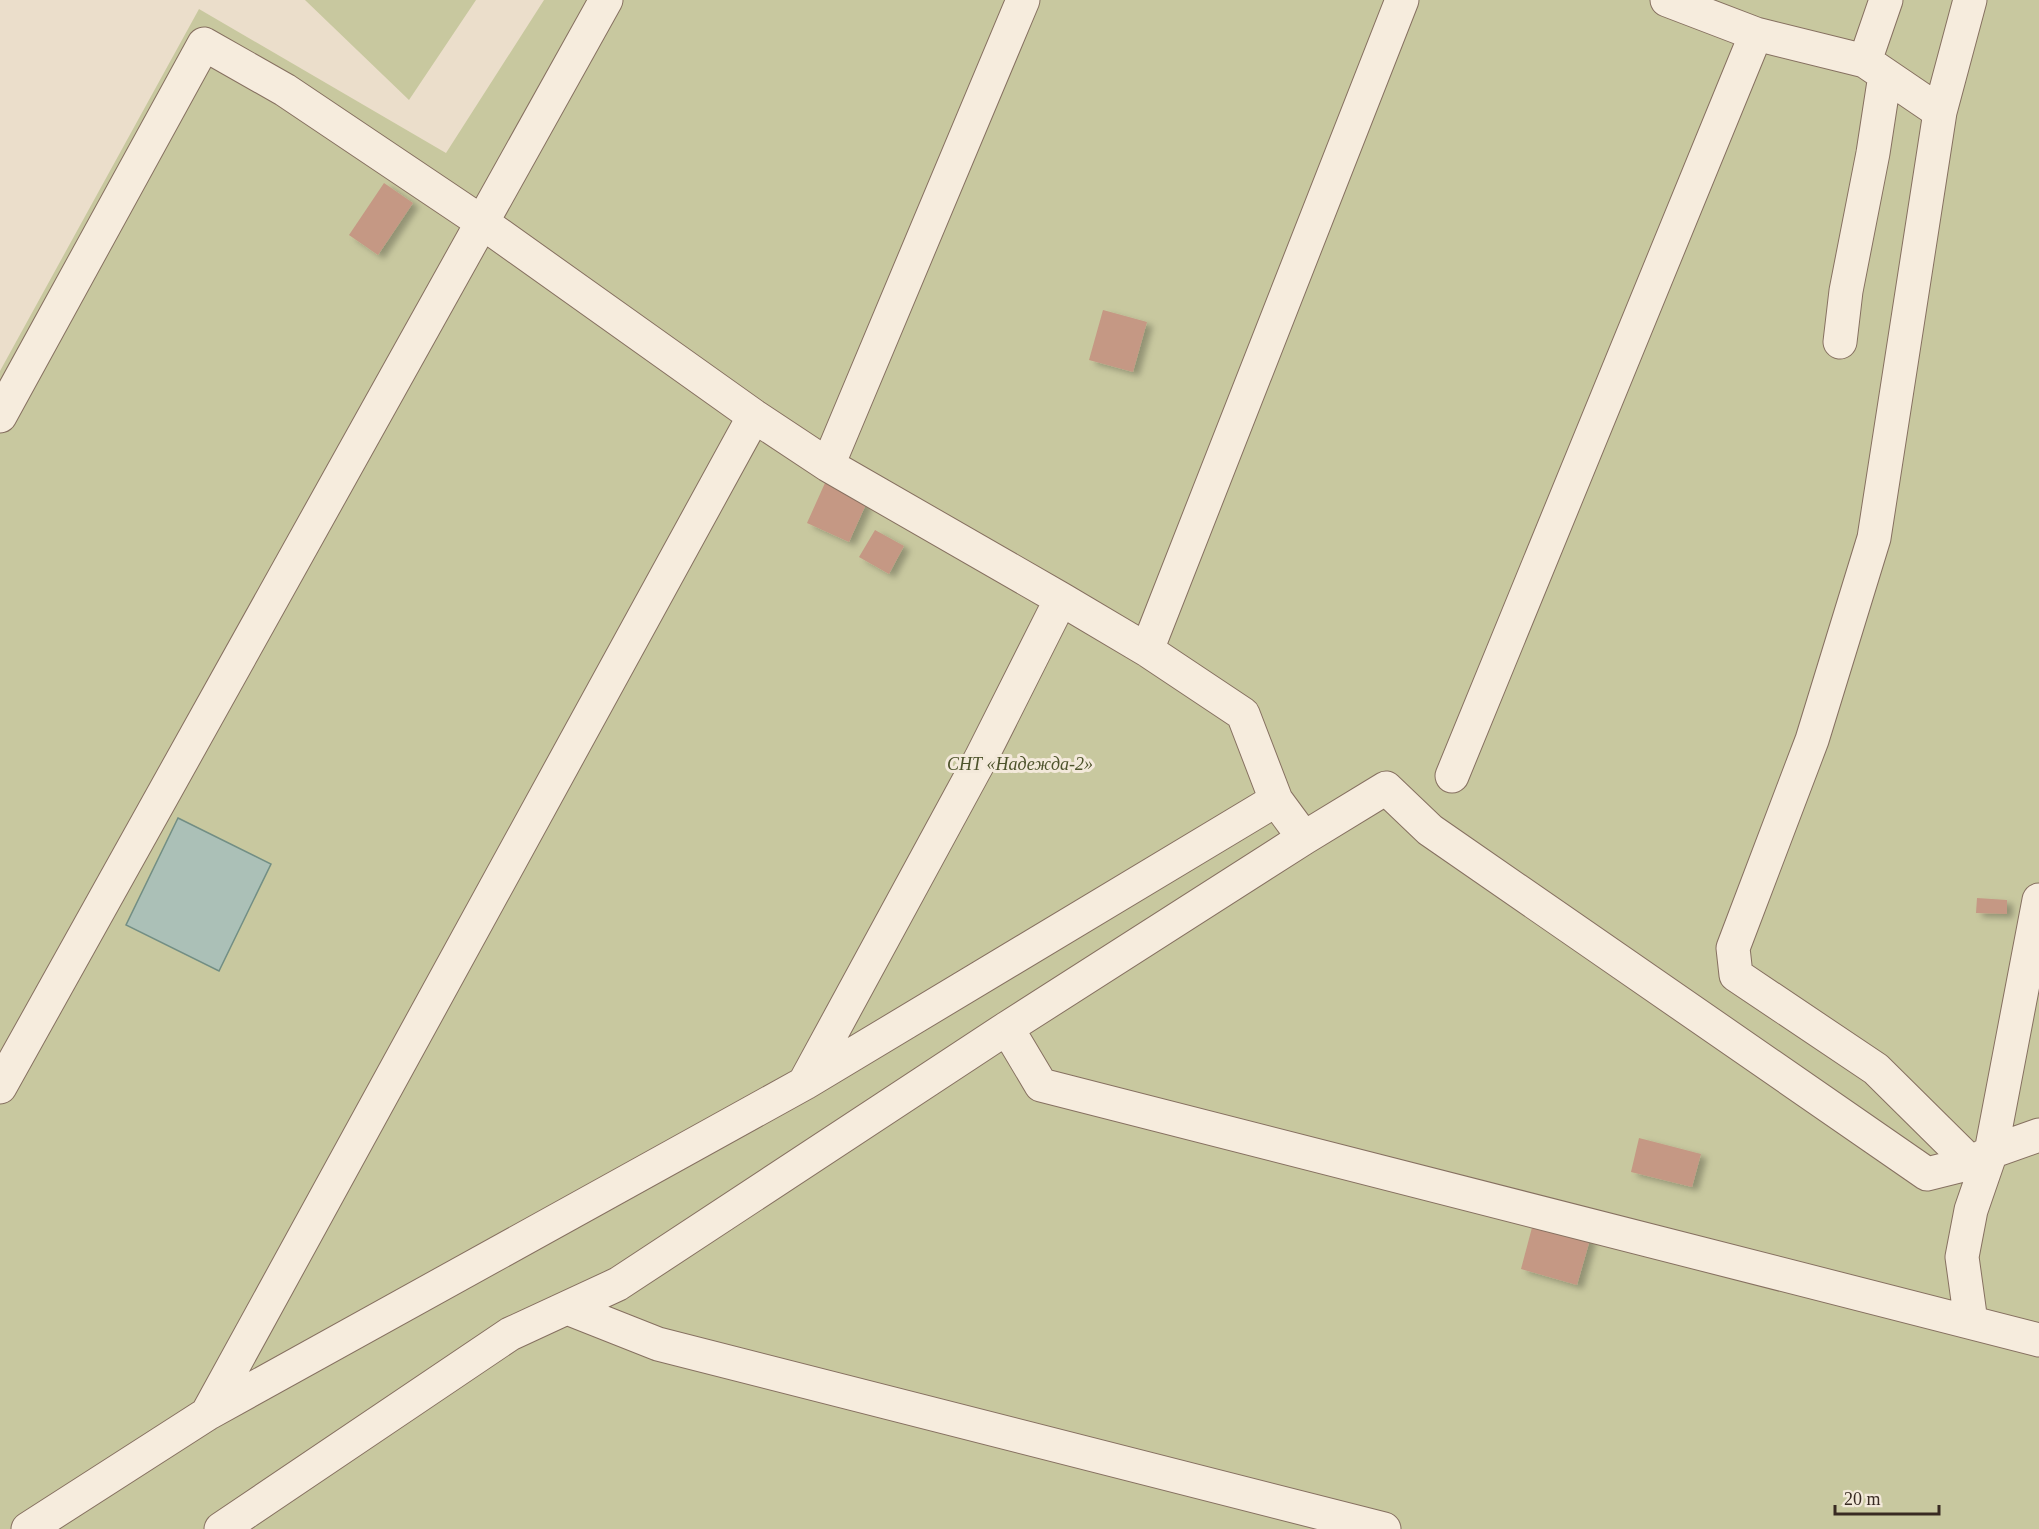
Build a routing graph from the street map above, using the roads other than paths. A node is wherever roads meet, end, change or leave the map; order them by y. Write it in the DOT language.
graph roads {
  1 [pos="606,0"];
  2 [pos="1023,0"];
  3 [pos="1402,0"];
  4 [pos="1667,0"];
  5 [pos="1886,0"];
  6 [pos="1970,0"];
  7 [pos="1756,34"];
  8 [pos="1875,68"];
  9 [pos="1940,112"];
  10 [pos="483,224"];
  11 [pos="1840,342"];
  12 [pos="0,416"];
  13 [pos="754,416"];
  14 [pos="828,465"];
  15 [pos="1061,598"];
  16 [pos="1148,650"];
  17 [pos="1452,776"];
  18 [pos="1276,800"];
  19 [pos="1304,838"];
  20 [pos="2039,900"];
  21 [pos="1007,1028"];
  22 [pos="804,1083"];
  23 [pos="0,1087"];
  24 [pos="2039,1135"];
  25 [pos="1981,1157"];
  26 [pos="567,1308"];
  27 [pos="1971,1322"];
  28 [pos="2039,1340"];
  29 [pos="207,1414"];
  30 [pos="28,1529"];
  31 [pos="221,1529"];
  32 [pos="1383,1529"];
  1 -- 10 [label="lane"];
  2 -- 14 [label="lane"];
  3 -- 16 [label="lane"];
  4 -- 7 [label="lane"];
  5 -- 8 [label="lane"];
  6 -- 9 [label="lane"];
  7 -- 8 [label="lane"];
  7 -- 17 [label="lane"];
  8 -- 9 [label="lane"];
  8 -- 11 [label="lane"];
  9 -- 25 [label="lane"];
  10 -- 12 [label="lane"];
  10 -- 13 [label="lane"];
  10 -- 23 [label="lane"];
  13 -- 14 [label="lane"];
  13 -- 29 [label="lane"];
  14 -- 15 [label="lane"];
  15 -- 16 [label="lane"];
  15 -- 22 [label="lane"];
  16 -- 18 [label="lane"];
  18 -- 19 [label="lane"];
  18 -- 22 [label="lane"];
  19 -- 21 [label="lane"];
  19 -- 25 [label="lane"];
  20 -- 25 [label="lane"];
  21 -- 26 [label="lane"];
  21 -- 27 [label="lane"];
  22 -- 29 [label="lane"];
  24 -- 25 [label="lane"];
  25 -- 27 [label="lane"];
  26 -- 31 [label="lane"];
  26 -- 32 [label="lane"];
  27 -- 28 [label="lane"];
  29 -- 30 [label="lane"];
}
